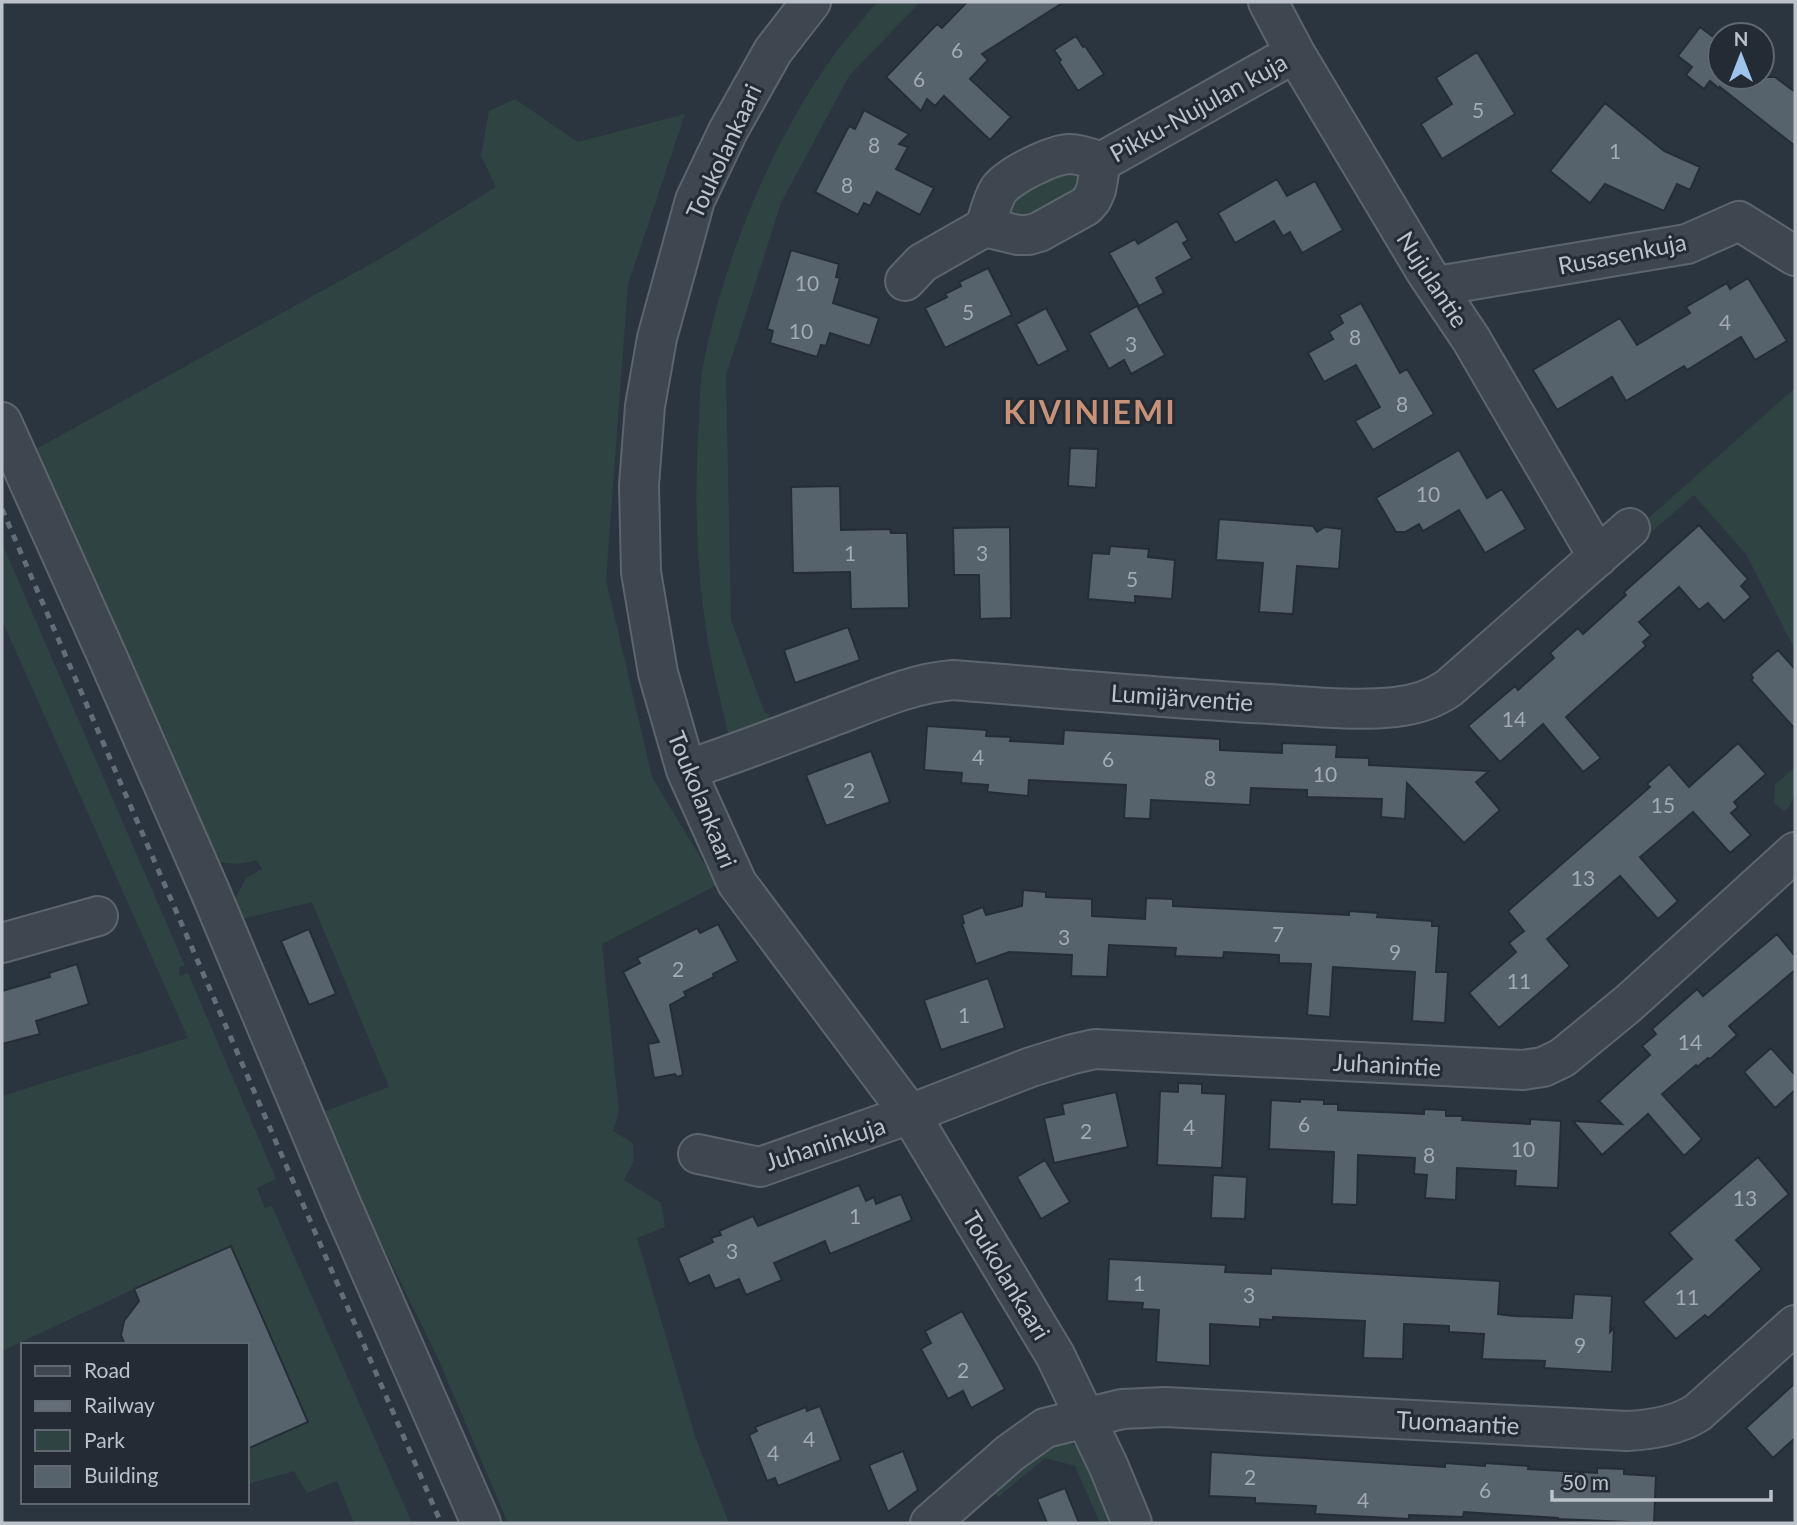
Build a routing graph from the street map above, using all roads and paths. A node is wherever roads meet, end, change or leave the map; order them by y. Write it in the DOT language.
graph roads {
  1 [pos="811,2"];
  2 [pos="1268,2"];
  3 [pos="1295,53"];
  4 [pos="1101,162"];
  5 [pos="985,227"];
  6 [pos="1795,256"];
  7 [pos="905,281"];
  8 [pos="1437,286"];
  9 [pos="2,422"];
  10 [pos="1630,528"];
  11 [pos="1598,557"];
  12 [pos="686,770"];
  13 [pos="1795,852"];
  14 [pos="98,916"];
  15 [pos="2,943"];
  16 [pos="910,1114"];
  17 [pos="698,1154"];
  18 [pos="1795,1325"];
  19 [pos="1085,1417"];
  20 [pos="481,1523"];
  21 [pos="930,1523"];
  22 [pos="1132,1523"];
  1 -- 12 [label="street, Toukolankaari"];
  2 -- 3 [label="street, Nujulantie"];
  3 -- 4 [label="street, Pikku-Nujulan kuja"];
  3 -- 8 [label="street, Nujulantie"];
  4 -- 5 [label="street, Pikku-Nujulan kuja"];
  4 -- 5 [label="street, Pikku-Nujulan kuja"];
  5 -- 7 [label="street"];
  6 -- 8 [label="street, Rusasenkuja"];
  8 -- 11 [label="street, Nujulantie"];
  9 -- 20 [label="street"];
  10 -- 11 [label="street, Lumijärventie"];
  11 -- 12 [label="street, Lumijärventie"];
  12 -- 16 [label="street, Toukolankaari"];
  13 -- 16 [label="street, Juhanintie"];
  14 -- 15 [label="street"];
  16 -- 17 [label="street, Juhaninkuja"];
  16 -- 19 [label="street, Toukolankaari"];
  18 -- 19 [label="street, Tuomaantie"];
  19 -- 21 [label="street, Tuomaantie"];
  19 -- 22 [label="street, Toukolankaari"];
}
